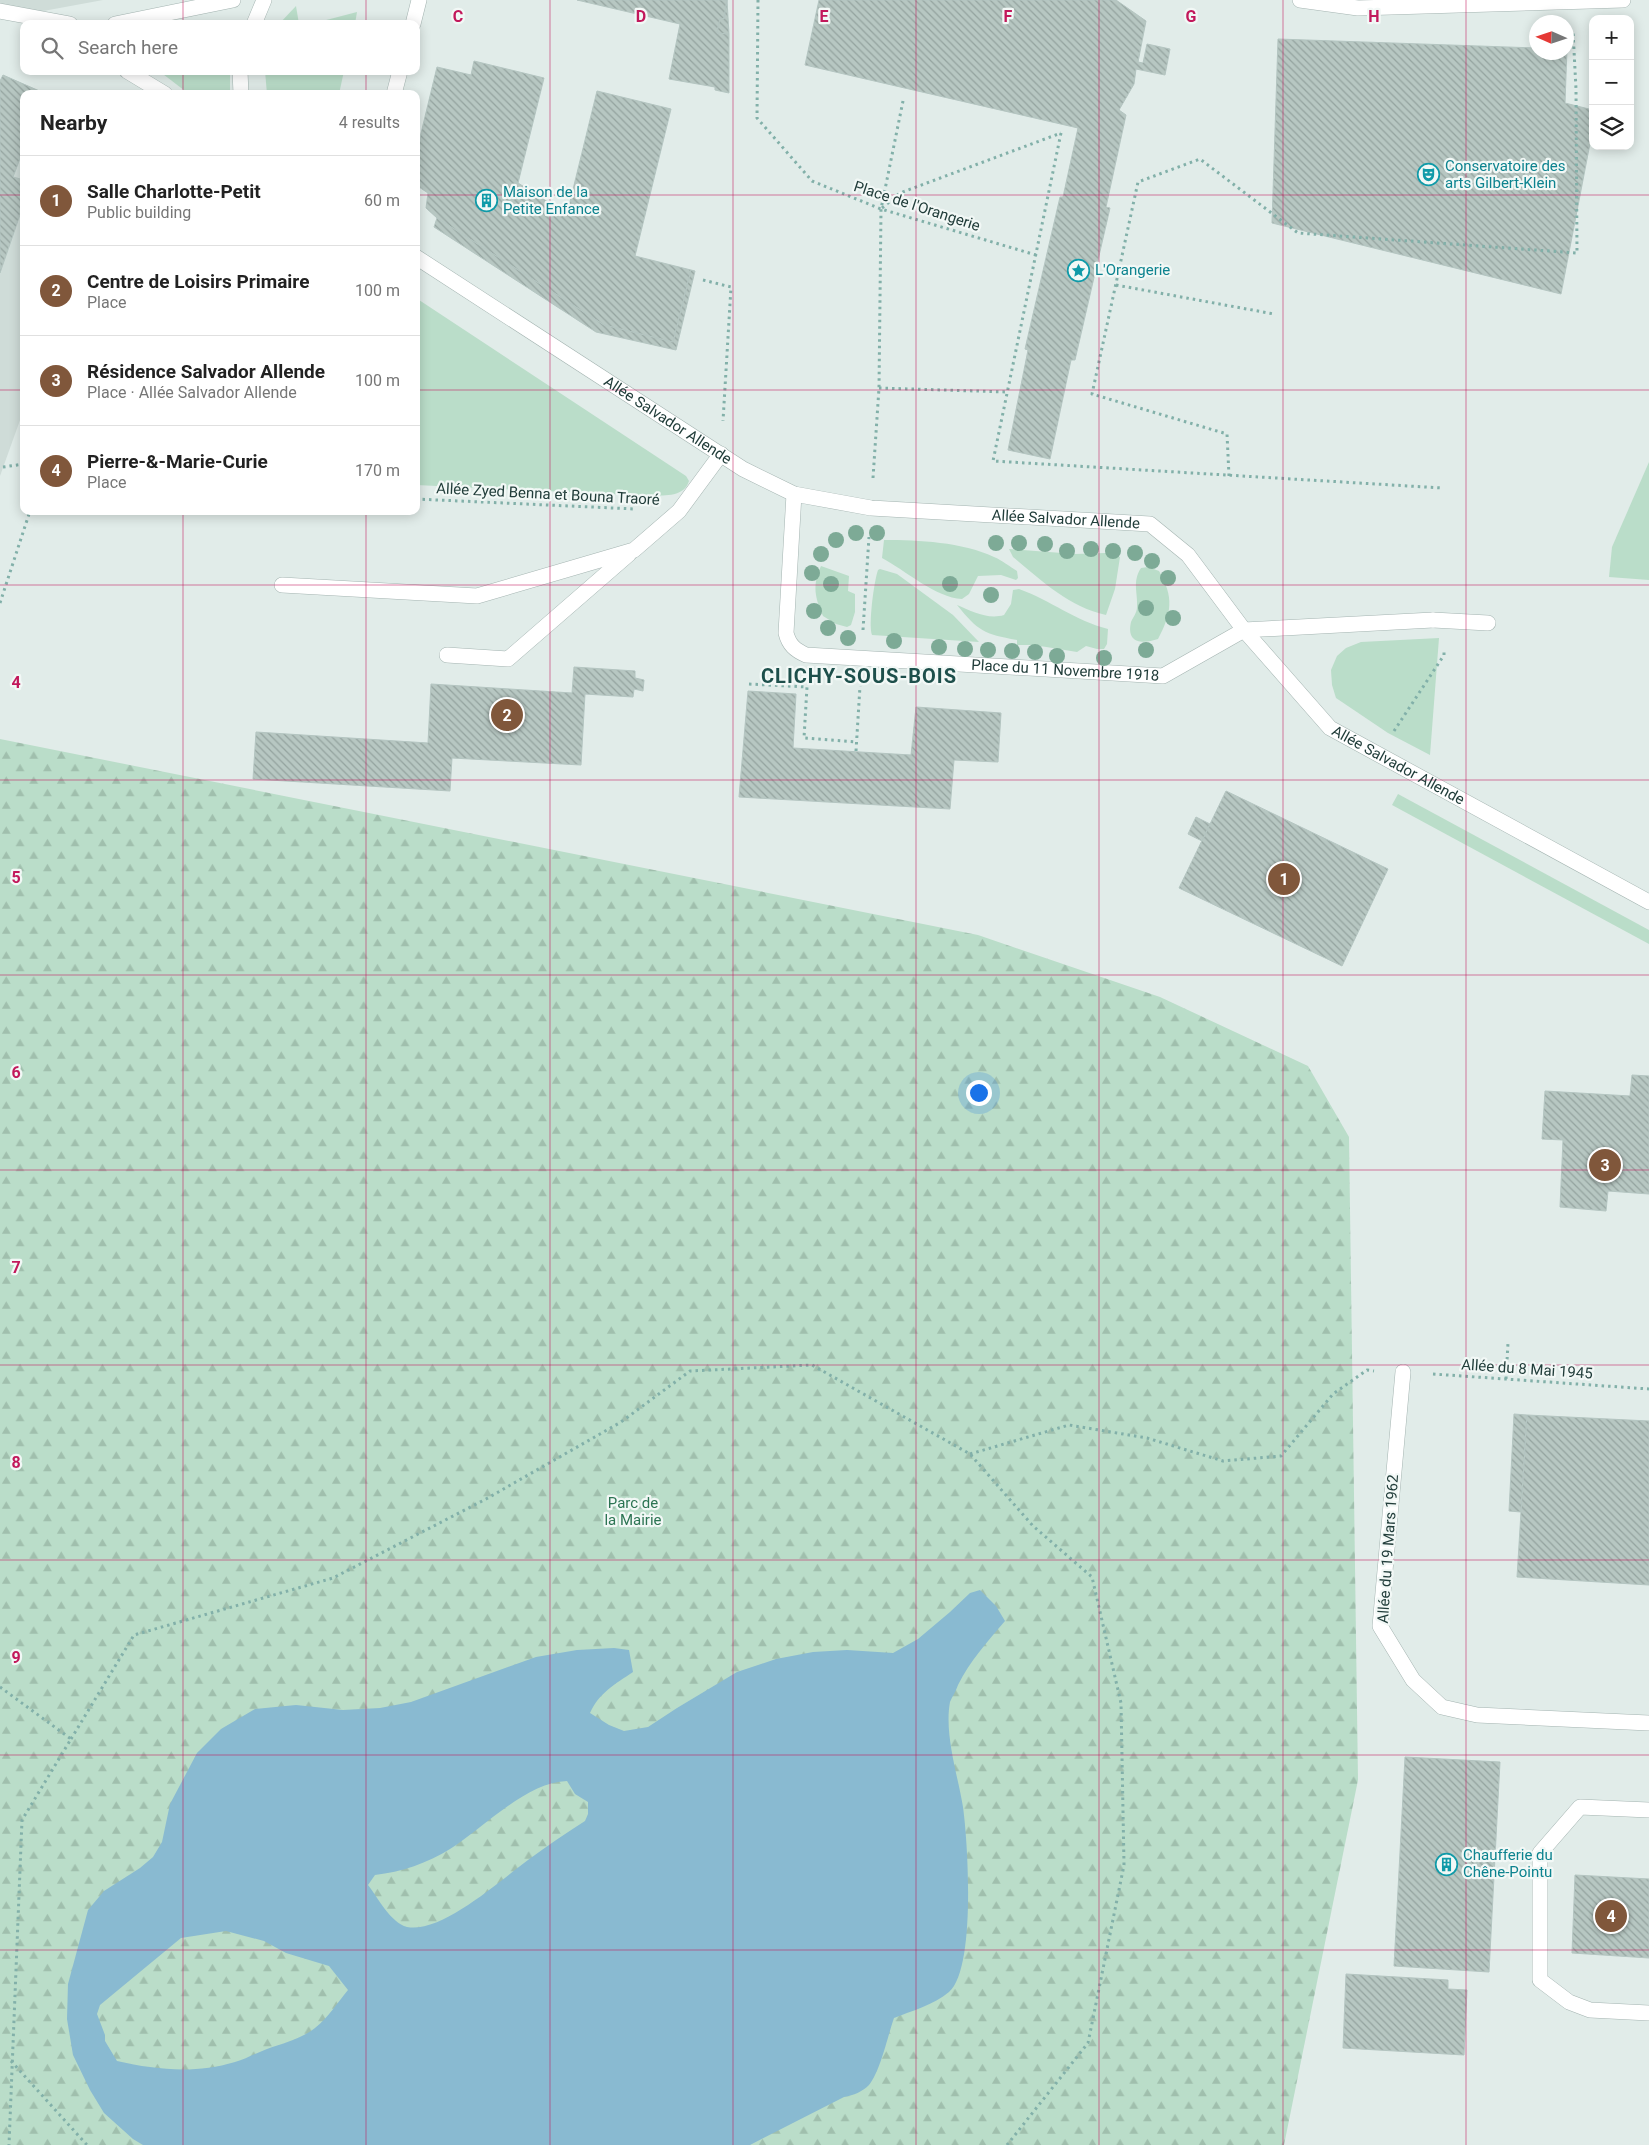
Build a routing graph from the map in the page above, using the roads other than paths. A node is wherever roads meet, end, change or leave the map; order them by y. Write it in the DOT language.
graph roads {
  1 [pos="233,0"];
  2 [pos="264,0"];
  3 [pos="419,0"];
  4 [pos="1300,0"];
  5 [pos="1623,0"];
  6 [pos="0,12"];
  7 [pos="47,20"];
  8 [pos="135,20"];
  9 [pos="256,20"];
  10 [pos="414,20"];
  11 [pos="133,75"];
  12 [pos="240,75"];
  13 [pos="399,75"];
  14 [pos="158,90"];
  15 [pos="241,90"];
  16 [pos="395,90"];
  17 [pos="420,259"];
  18 [pos="721,454"];
  19 [pos="794,494"];
  20 [pos="634,550"];
  21 [pos="282,585"];
  22 [pos="1488,623"];
  23 [pos="1244,630"];
  24 [pos="447,655"];
  25 [pos="1649,902"];
  26 [pos="1403,1372"];
  27 [pos="1649,1723"];
  28 [pos="1649,1810"];
  29 [pos="1649,2013"];
  1 -- 8 [label="street"];
  2 -- 9 [label="street"];
  3 -- 10 [label="street"];
  4 -- 5 [label="street"];
  6 -- 7 [label="street"];
  11 -- 14 [label="street"];
  12 -- 15 [label="street"];
  13 -- 16 [label="street"];
  17 -- 18 [label="street, Allée Salvador Allende"];
  18 -- 19 [label="street, Allée Salvador Allende"];
  18 -- 20 [label="street"];
  19 -- 23 [label="street, Allée Salvador Allende"];
  19 -- 23 [label="street, Place du 11 Novembre 1918"];
  20 -- 21 [label="street"];
  20 -- 24 [label="street"];
  22 -- 23 [label="street"];
  23 -- 25 [label="street, Allée Salvador Allende"];
  26 -- 27 [label="street, Allée du 19 Mars 1962"];
  28 -- 29 [label="street"];
}
